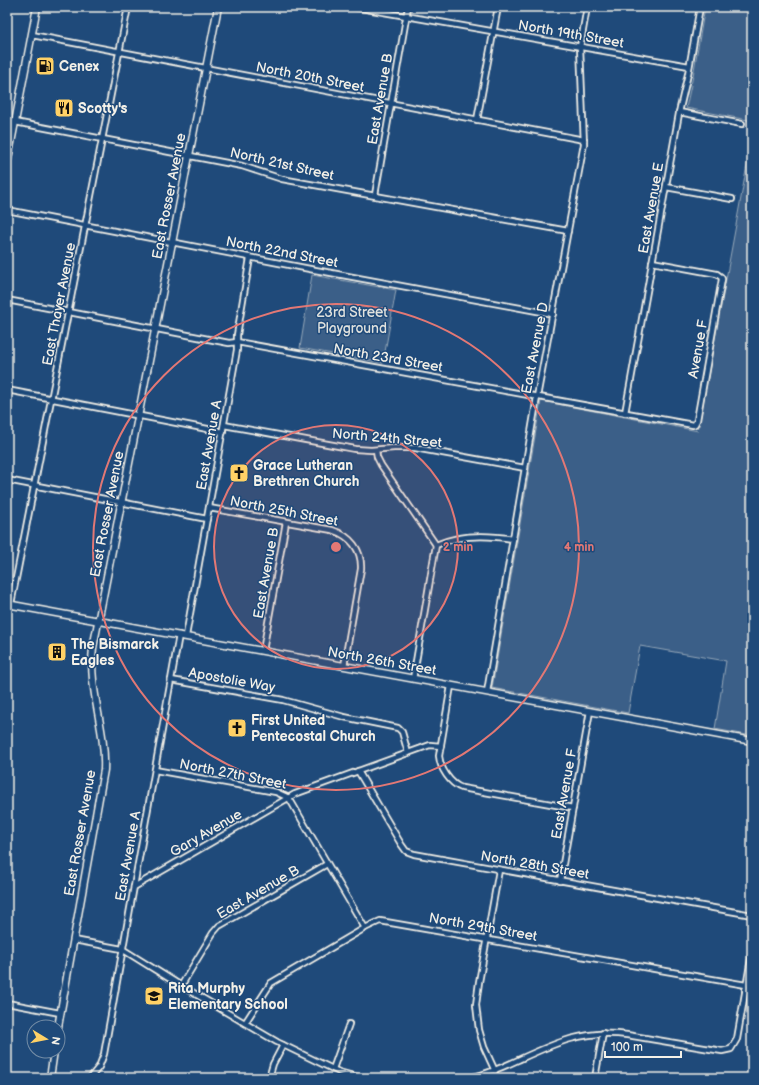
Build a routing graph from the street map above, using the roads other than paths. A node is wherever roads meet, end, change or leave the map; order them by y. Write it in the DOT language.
graph roads {
  1 [pos="37,7"];
  2 [pos="128,7"];
  3 [pos="218,7"];
  4 [pos="355,7"];
  5 [pos="408,7"];
  6 [pos="498,7"];
  7 [pos="587,7"];
  8 [pos="700,7"];
  9 [pos="406,17"];
  10 [pos="493,32"];
  11 [pos="32,35"];
  12 [pos="580,47"];
  13 [pos="120,52"];
  14 [pos="689,66"];
  15 [pos="206,69"];
  16 [pos="391,104"];
  17 [pos="679,112"];
  18 [pos="477,120"];
  19 [pos="15,122"];
  20 [pos="742,124"];
  21 [pos="103,139"];
  22 [pos="584,140"];
  23 [pos="189,155"];
  24 [pos="7,164"];
  25 [pos="666,187"];
  26 [pos="374,195"];
  27 [pos="732,199"];
  28 [pos="7,210"];
  29 [pos="86,226"];
  30 [pos="568,231"];
  31 [pos="172,242"];
  32 [pos="250,258"];
  33 [pos="652,262"];
  34 [pos="7,300"];
  35 [pos="68,312"];
  36 [pos="553,314"];
  37 [pos="155,329"];
  38 [pos="237,342"];
  39 [pos="7,390"];
  40 [pos="537,396"];
  41 [pos="52,399"];
  42 [pos="625,413"];
  43 [pos="138,416"];
  44 [pos="695,424"];
  45 [pos="224,425"];
  46 [pos="223,432"];
  47 [pos="376,450"];
  48 [pos="525,468"];
  49 [pos="7,480"];
  50 [pos="35,486"];
  51 [pos="121,502"];
  52 [pos="209,508"];
  53 [pos="207,519"];
  54 [pos="286,522"];
  55 [pos="513,539"];
  56 [pos="436,545"];
  57 [pos="9,604"];
  58 [pos="98,620"];
  59 [pos="179,635"];
  60 [pos="186,636"];
  61 [pos="263,651"];
  62 [pos="344,666"];
  63 [pos="413,679"];
  64 [pos="171,680"];
  65 [pos="452,686"];
  66 [pos="486,692"];
  67 [pos="590,711"];
  68 [pos="752,742"];
  69 [pos="441,746"];
  70 [pos="408,753"];
  71 [pos="155,770"];
  72 [pos="358,771"];
  73 [pos="289,798"];
  74 [pos="573,808"];
  75 [pos="327,864"];
  76 [pos="499,870"];
  77 [pos="560,881"];
  78 [pos="134,887"];
  79 [pos="752,915"];
  80 [pos="365,928"];
  81 [pos="486,939"];
  82 [pos="74,940"];
  83 [pos="122,949"];
  84 [pos="752,953"];
  85 [pos="746,985"];
  86 [pos="181,986"];
  87 [pos="745,990"];
  88 [pos="752,991"];
  89 [pos="7,1003"];
  90 [pos="60,1013"];
  91 [pos="59,1019"];
  92 [pos="245,1024"];
  93 [pos="349,1024"];
  94 [pos="603,1033"];
  95 [pos="283,1045"];
  96 [pos="53,1059"];
  97 [pos="333,1069"];
  98 [pos="495,1071"];
  99 [pos="50,1078"];
  100 [pos="90,1078"];
  101 [pos="269,1078"];
  102 [pos="361,1078"];
  103 [pos="470,1078"];
  104 [pos="595,1078"];
  1 -- 11 [label="street"];
  2 -- 13 [label="street, East Thayer Avenue"];
  3 -- 15 [label="street, East Rosser Avenue"];
  4 -- 9 [label="street, North 19th Street"];
  5 -- 9 [label="street, East Avenue B"];
  6 -- 10 [label="street"];
  7 -- 12 [label="street, East Avenue D"];
  8 -- 14 [label="street, East Avenue E"];
  9 -- 10 [label="street, North 19th Street"];
  9 -- 16 [label="street, East Avenue B"];
  10 -- 12 [label="street, North 19th Street"];
  10 -- 18 [label="street"];
  11 -- 13 [label="street, North 20th Street"];
  11 -- 19 [label="street"];
  12 -- 14 [label="street, North 19th Street"];
  12 -- 22 [label="street, East Avenue D"];
  13 -- 15 [label="street, North 20th Street"];
  13 -- 21 [label="street, East Thayer Avenue"];
  14 -- 17 [label="street, East Avenue E"];
  15 -- 16 [label="street, North 20th Street"];
  15 -- 23 [label="street, East Rosser Avenue"];
  16 -- 18 [label="street, North 20th Street"];
  16 -- 26 [label="street, East Avenue B"];
  17 -- 20 [label="street"];
  17 -- 25 [label="street, East Avenue E"];
  18 -- 22 [label="street, North 20th Street"];
  19 -- 21 [label="street, North 21st Street"];
  19 -- 24 [label="street"];
  21 -- 23 [label="street, North 21st Street"];
  21 -- 29 [label="street, East Thayer Avenue"];
  22 -- 30 [label="street, East Avenue D"];
  23 -- 26 [label="street, North 21st Street"];
  23 -- 31 [label="street, East Rosser Avenue"];
  25 -- 27 [label="street"];
  25 -- 33 [label="street, East Avenue E"];
  26 -- 30 [label="street, North 21st Street"];
  28 -- 29 [label="street, North 22nd Street"];
  29 -- 31 [label="street, North 22nd Street"];
  29 -- 35 [label="street, East Thayer Avenue"];
  30 -- 36 [label="street, East Avenue D"];
  31 -- 32 [label="street, North 22nd Street"];
  31 -- 37 [label="street, East Rosser Avenue"];
  32 -- 36 [label="street, North 22nd Street"];
  32 -- 38 [label="street, East Avenue A"];
  33 -- 42 [label="street, East Avenue E"];
  33 -- 44 [label="street, Avenue F"];
  34 -- 35 [label="street, North 23rd Street"];
  35 -- 37 [label="street, North 23rd Street"];
  35 -- 41 [label="street, East Thayer Avenue"];
  36 -- 40 [label="street, East Avenue D"];
  37 -- 38 [label="street, North 23rd Street"];
  37 -- 43 [label="street, East Rosser Avenue"];
  38 -- 40 [label="street, North 23rd Street"];
  38 -- 45 [label="street, East Avenue A"];
  39 -- 41 [label="street"];
  40 -- 42 [label="street, North 23rd Street"];
  40 -- 48 [label="street, East Avenue D"];
  41 -- 43 [label="street"];
  41 -- 50 [label="street, East Thayer Avenue"];
  42 -- 44 [label="street, North 23rd Street"];
  43 -- 46 [label="street"];
  43 -- 51 [label="street, East Rosser Avenue"];
  45 -- 46 [label="street, East Avenue A"];
  45 -- 47 [label="street, North 24th Street"];
  46 -- 52 [label="street, East Avenue A"];
  47 -- 48 [label="street, North 24th Street"];
  47 -- 56 [label="street"];
  48 -- 55 [label="street, East Avenue D"];
  49 -- 50 [label="street"];
  50 -- 51 [label="street"];
  50 -- 57 [label="street, East Thayer Avenue"];
  51 -- 53 [label="street"];
  51 -- 58 [label="street, East Rosser Avenue"];
  52 -- 53 [label="street, East Avenue A"];
  52 -- 54 [label="street, North 25th Street"];
  53 -- 60 [label="street, East Avenue A"];
  54 -- 61 [label="street, East Avenue B"];
  54 -- 62 [label="street, North 25th Street"];
  55 -- 56 [label="street"];
  55 -- 66 [label="street, East Avenue D"];
  56 -- 63 [label="street"];
  57 -- 58 [label="street, North 26th Street"];
  58 -- 59 [label="street, North 26th Street"];
  58 -- 82 [label="street, East Rosser Avenue"];
  59 -- 60 [label="street, North 26th Street"];
  59 -- 64 [label="street, East Avenue A"];
  60 -- 61 [label="street, North 26th Street"];
  61 -- 62 [label="street, North 26th Street"];
  62 -- 63 [label="street, North 26th Street"];
  63 -- 65 [label="street, North 26th Street"];
  64 -- 70 [label="street, Apostolie Way"];
  64 -- 71 [label="street, East Avenue A"];
  65 -- 66 [label="street, North 26th Street"];
  65 -- 69 [label="street"];
  66 -- 67 [label="street, North 26th Street"];
  67 -- 68 [label="street, North 26th Street"];
  67 -- 74 [label="street, East Avenue F"];
  69 -- 70 [label="street, North 27th Street"];
  69 -- 74 [label="street"];
  70 -- 72 [label="street, North 27th Street"];
  71 -- 73 [label="street, North 27th Street"];
  71 -- 78 [label="street, East Avenue A"];
  72 -- 73 [label="street, North 27th Street"];
  72 -- 76 [label="street, North 28th Street"];
  73 -- 75 [label="street"];
  73 -- 78 [label="street, Gary Avenue"];
  74 -- 77 [label="street, East Avenue F"];
  75 -- 80 [label="street"];
  75 -- 86 [label="street, East Avenue B"];
  76 -- 77 [label="street, North 28th Street"];
  76 -- 81 [label="street"];
  77 -- 79 [label="street, North 28th Street"];
  78 -- 83 [label="street, East Avenue A"];
  80 -- 81 [label="street, North 29th Street"];
  80 -- 92 [label="street, North 29th Street"];
  81 -- 85 [label="street, North 29th Street"];
  81 -- 98 [label="street"];
  82 -- 83 [label="street"];
  82 -- 90 [label="street, East Rosser Avenue"];
  83 -- 86 [label="street"];
  83 -- 100 [label="street, East Avenue A"];
  84 -- 85 [label="street"];
  85 -- 87 [label="street"];
  86 -- 92 [label="street"];
  87 -- 88 [label="street"];
  87 -- 94 [label="street"];
  89 -- 90 [label="street"];
  90 -- 91 [label="street, East Rosser Avenue"];
  92 -- 95 [label="street"];
  93 -- 97 [label="street"];
  94 -- 98 [label="street"];
  94 -- 104 [label="street"];
  95 -- 97 [label="street"];
  95 -- 101 [label="street"];
  96 -- 99 [label="street"];
  97 -- 102 [label="street"];
  98 -- 103 [label="street"];
}
